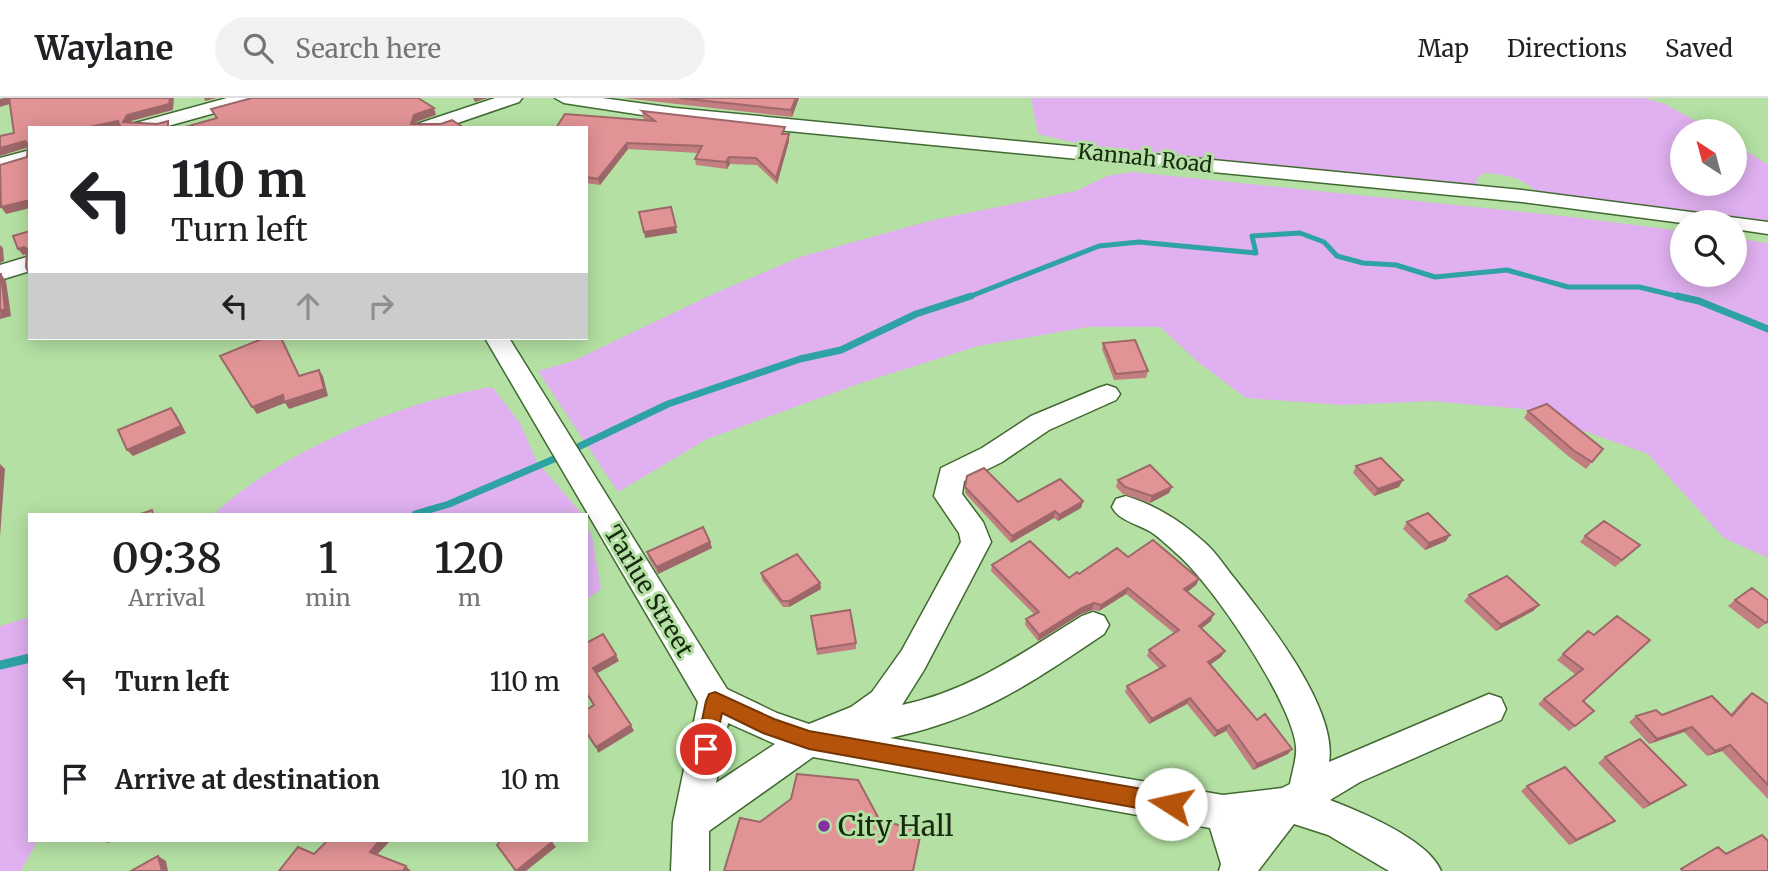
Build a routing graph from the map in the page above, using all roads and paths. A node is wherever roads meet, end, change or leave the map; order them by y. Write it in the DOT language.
graph roads {
  1 [pos="248,98"];
  2 [pos="513,98"];
  3 [pos="564,98"];
  4 [pos="454,102"];
  5 [pos="478,110"];
  6 [pos="146,126"];
  7 [pos="430,126"];
  8 [pos="28,157"];
  9 [pos="0,164"];
  10 [pos="1670,215"];
  11 [pos="1747,225"];
  12 [pos="1768,228"];
  13 [pos="28,264"];
  14 [pos="0,273"];
  15 [pos="498,340"];
  16 [pos="1108,394"];
  17 [pos="1126,508"];
  18 [pos="1093,625"];
  19 [pos="715,701"];
  20 [pos="1489,709"];
  21 [pos="809,740"];
  22 [pos="1296,800"];
  23 [pos="1223,813"];
  24 [pos="691,822"];
  25 [pos="1239,867"];
  26 [pos="690,871"];
  27 [pos="1422,871"];
  1 -- 6 [label="street"];
  2 -- 5 [label="street"];
  3 -- 10 [label="street, Kannah Road"];
  4 -- 5 [label="street"];
  5 -- 7 [label="street"];
  8 -- 9 [label="street"];
  11 -- 12 [label="street"];
  13 -- 14 [label="street"];
  15 -- 19 [label="street, Tarlue Street"];
  16 -- 21 [label="street"];
  17 -- 22 [label="street"];
  18 -- 21 [label="street"];
  19 -- 21 [label="street"];
  19 -- 24 [label="street"];
  20 -- 22 [label="street"];
  21 -- 23 [label="street"];
  21 -- 24 [label="street"];
  22 -- 23 [label="street"];
  22 -- 25 [label="street"];
  22 -- 27 [label="street"];
  23 -- 25 [label="street"];
  24 -- 26 [label="street"];
}
